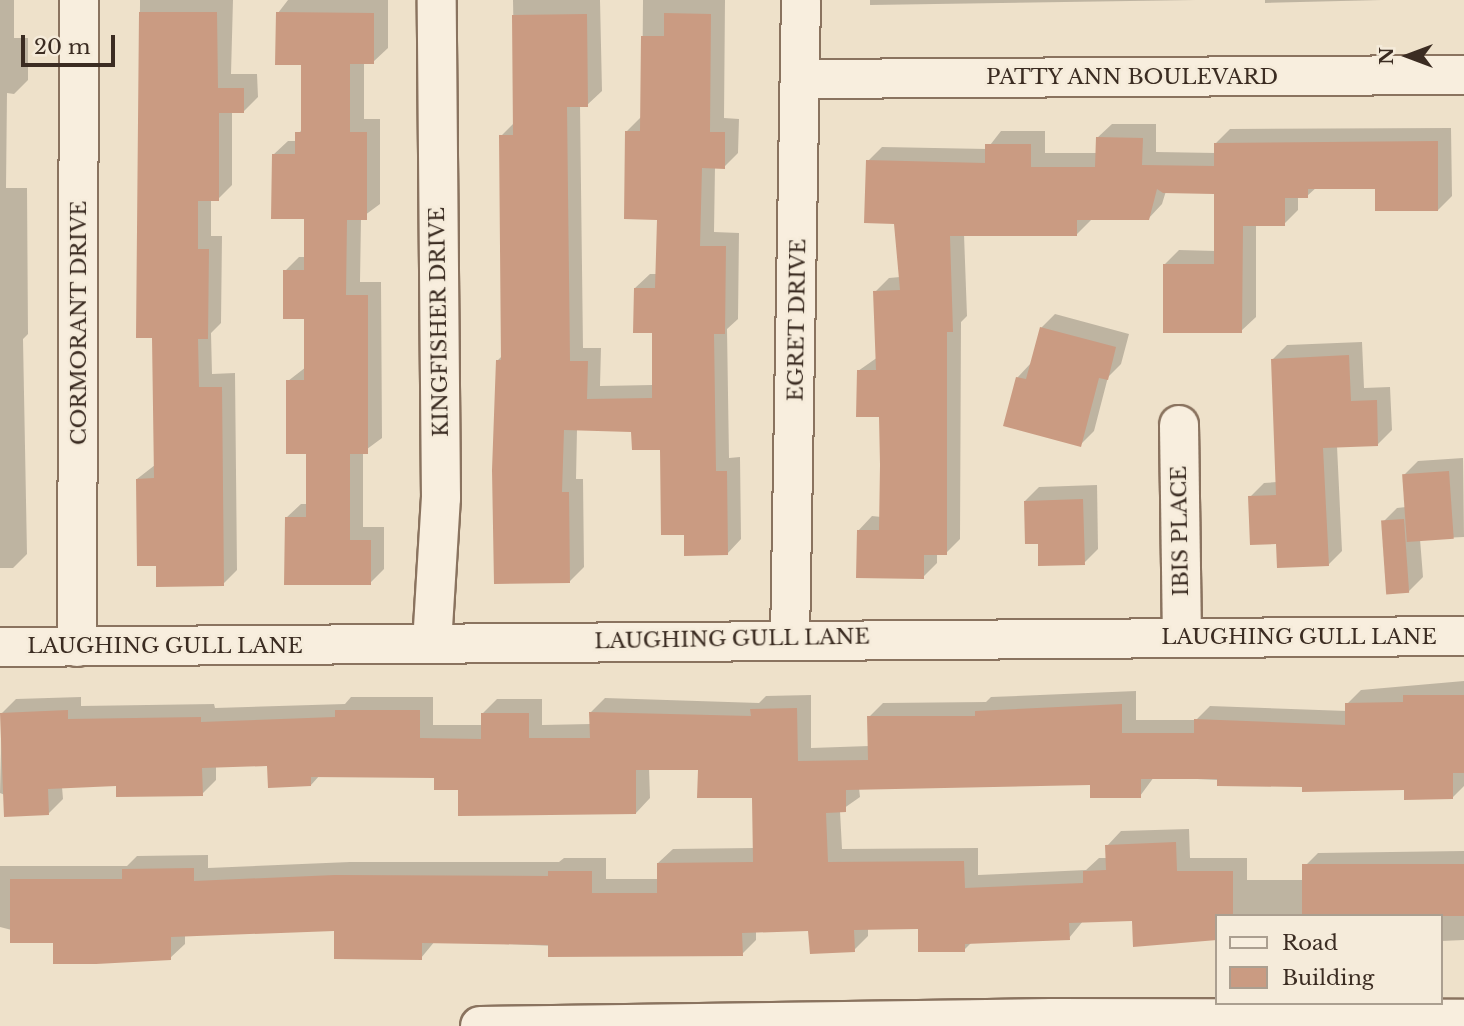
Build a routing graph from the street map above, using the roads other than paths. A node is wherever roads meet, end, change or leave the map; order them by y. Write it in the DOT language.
graph roads {
  1 [pos="79,0"];
  2 [pos="437,0"];
  3 [pos="801,0"];
  4 [pos="1464,75"];
  5 [pos="801,79"];
  6 [pos="1179,425"];
  7 [pos="1464,636"];
  8 [pos="1182,638"];
  9 [pos="790,640"];
  10 [pos="432,644"];
  11 [pos="0,647"];
  12 [pos="77,647"];
  13 [pos="1464,1019"];
  14 [pos="480,1026"];
  1 -- 12 [label="street, CORMORANT DRIVE"];
  2 -- 10 [label="street, KINGFISHER DRIVE"];
  3 -- 5 [label="street, EGRET DRIVE"];
  4 -- 5 [label="street, PATTY ANN BOULEVARD"];
  5 -- 9 [label="street, EGRET DRIVE"];
  6 -- 8 [label="street, IBIS PLACE"];
  7 -- 8 [label="street, LAUGHING GULL LANE"];
  8 -- 9 [label="street, LAUGHING GULL LANE"];
  9 -- 10 [label="street, LAUGHING GULL LANE"];
  10 -- 12 [label="street, LAUGHING GULL LANE"];
  11 -- 12 [label="street, LAUGHING GULL LANE"];
  13 -- 14 [label="street"];
}
